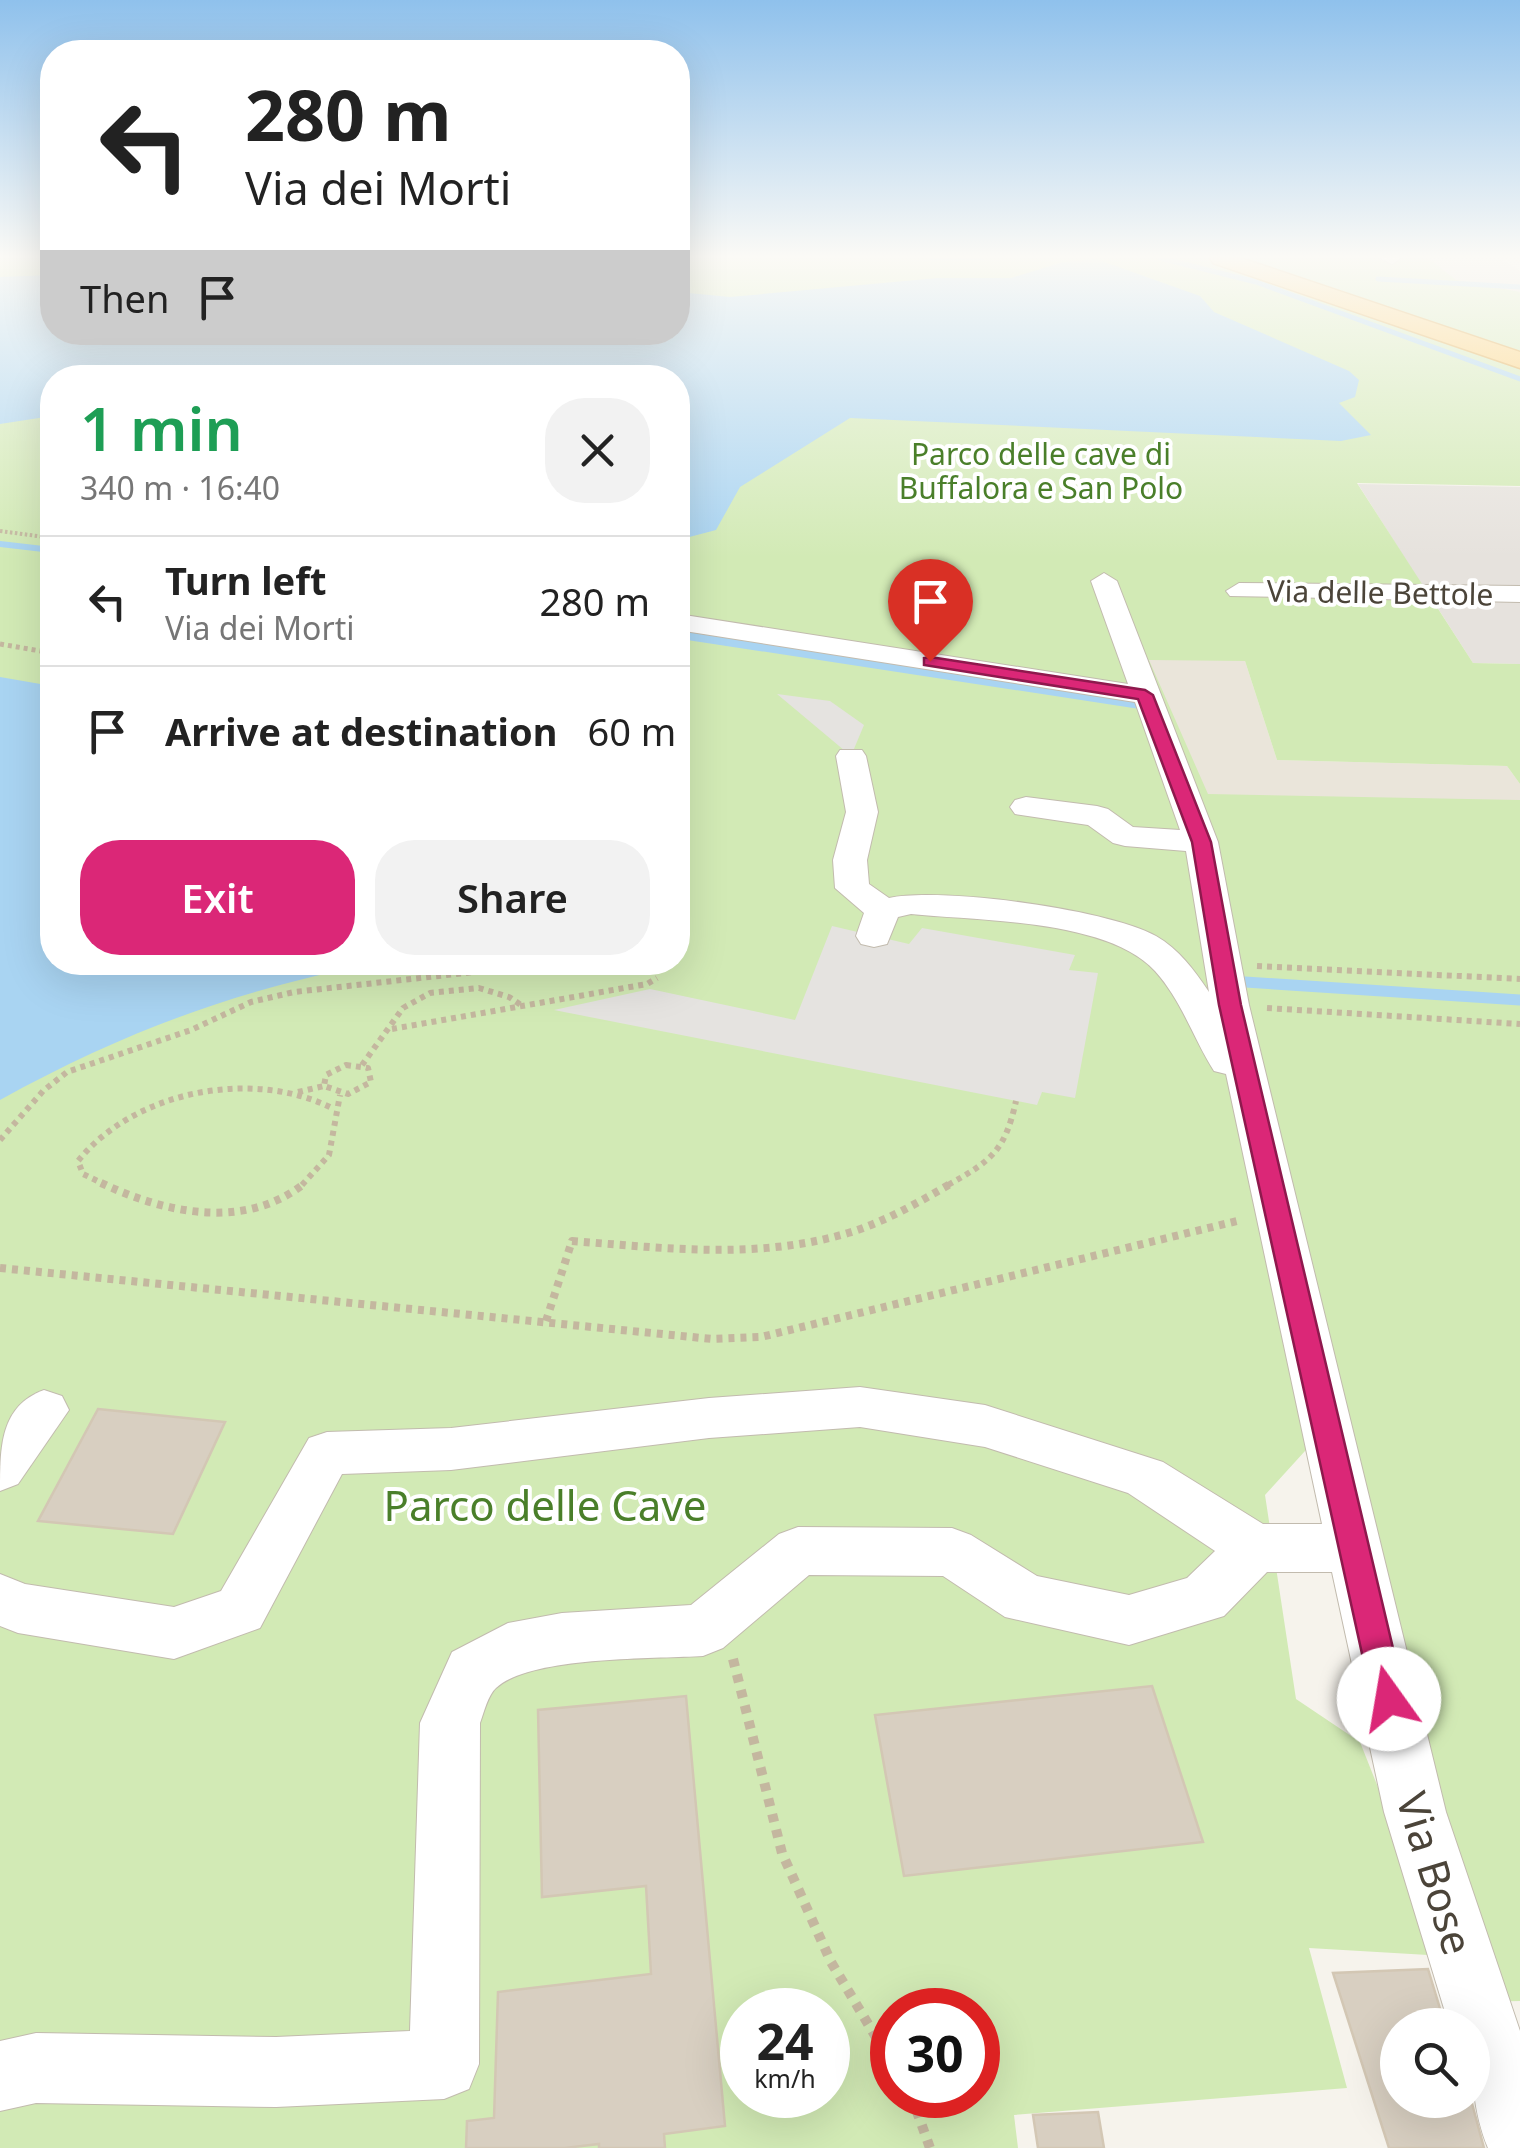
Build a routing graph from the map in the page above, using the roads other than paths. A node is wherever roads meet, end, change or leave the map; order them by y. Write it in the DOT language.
graph roads {
  1 [pos="1104,581"];
  2 [pos="1239,590"];
  3 [pos="1520,594"];
  4 [pos="690,624"];
  5 [pos="1145,695"];
  6 [pos="852,756"];
  7 [pos="1026,807"];
  8 [pos="1202,842"];
  9 [pos="1254,1113"];
  10 [pos="44,1410"];
  11 [pos="0,1468"];
  12 [pos="1255,1548"];
  13 [pos="1353,1548"];
  14 [pos="0,1599"];
  15 [pos="0,2076"];
  16 [pos="1520,2138"];
  1 -- 5 [label="street, Via Bose"];
  2 -- 3 [label="street, Via delle Bettole"];
  4 -- 5 [label="street"];
  5 -- 8 [label="street, Via Bose"];
  6 -- 9 [label="street"];
  7 -- 8 [label="street"];
  8 -- 9 [label="street, Via Bose"];
  9 -- 13 [label="street, Via Bose"];
  10 -- 11 [label="street"];
  12 -- 13 [label="street"];
  12 -- 14 [label="street"];
  12 -- 15 [label="street"];
  13 -- 16 [label="street, Via Bose"];
}
